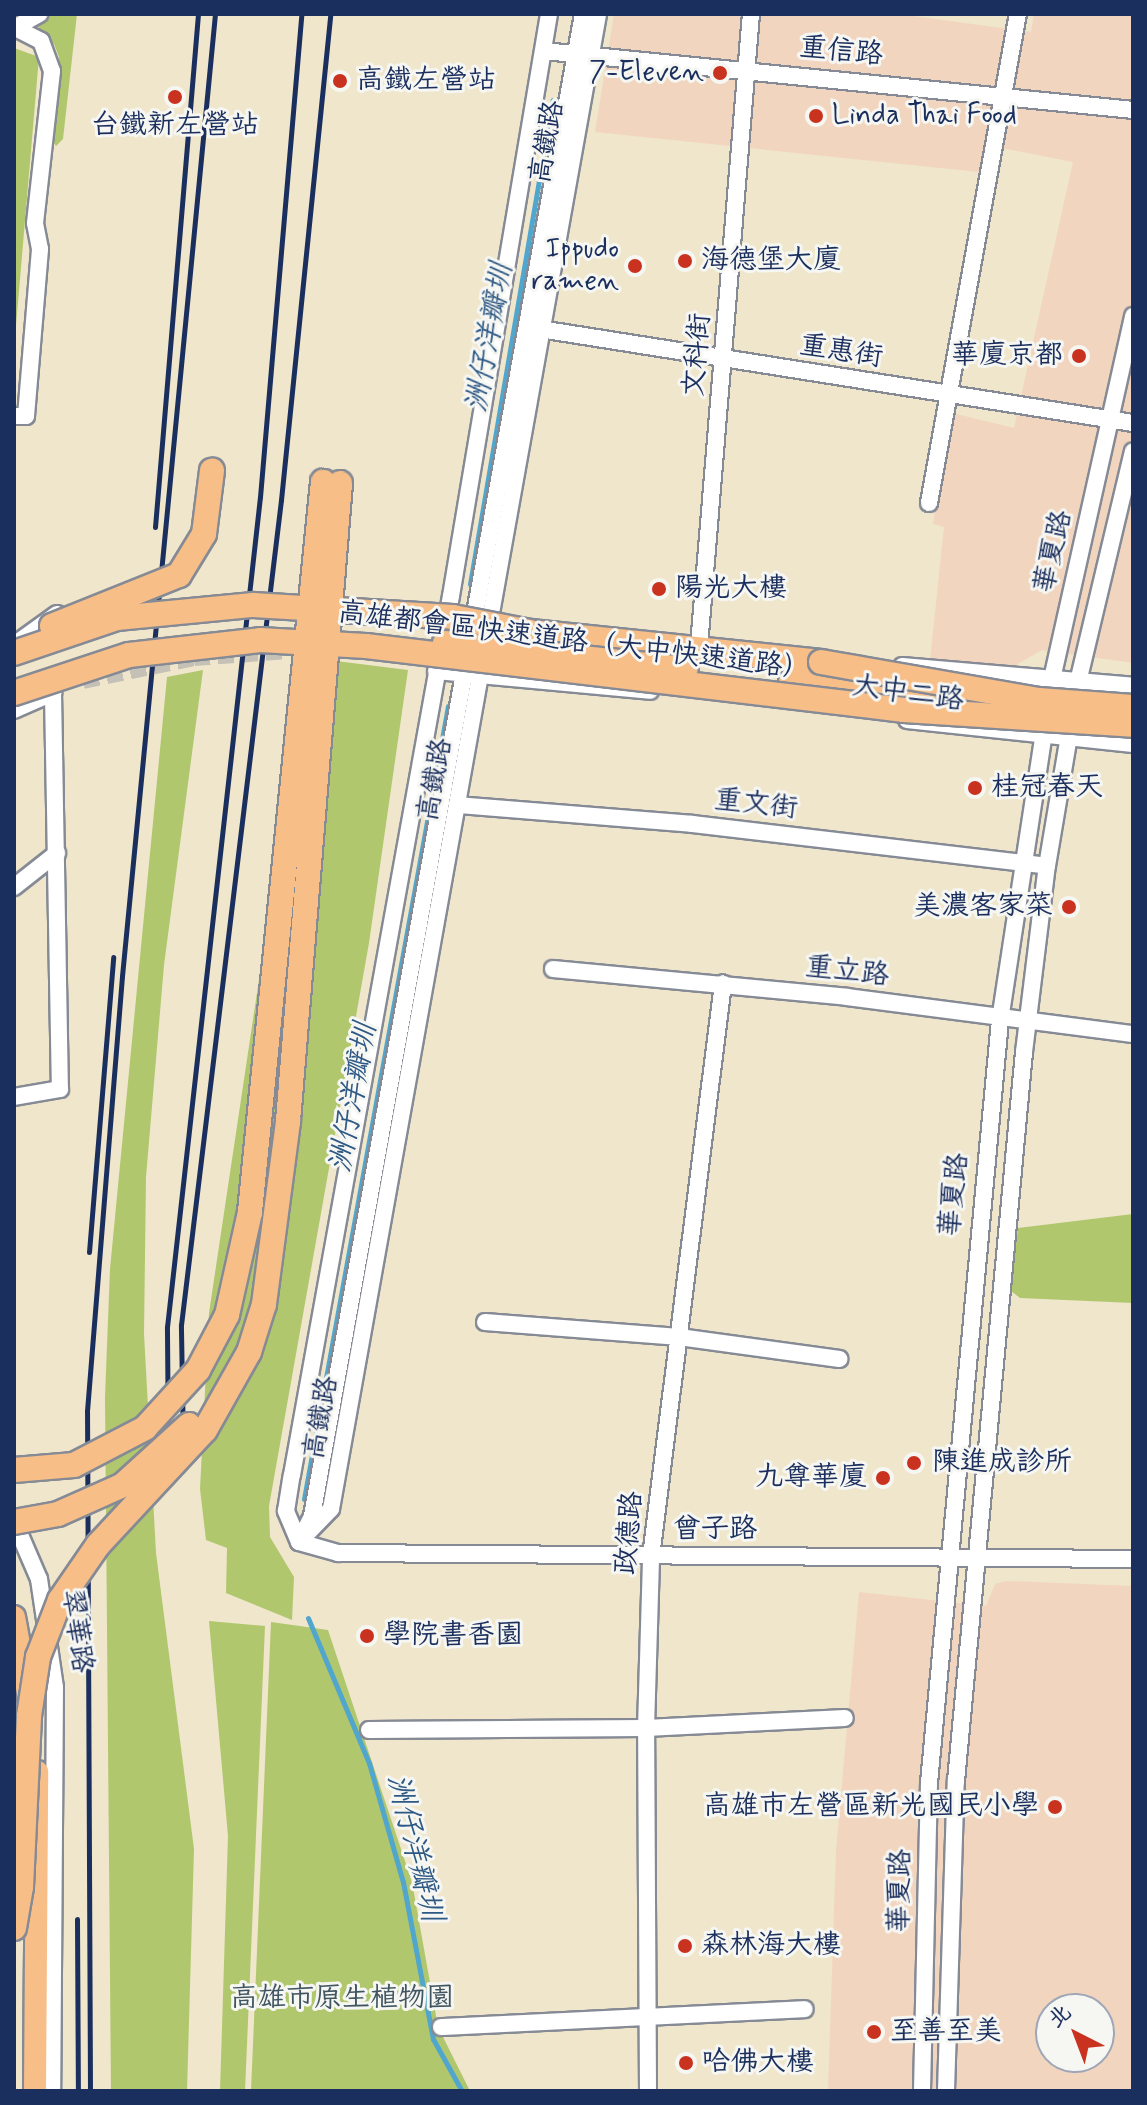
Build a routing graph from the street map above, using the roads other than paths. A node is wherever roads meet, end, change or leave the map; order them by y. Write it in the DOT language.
graph roads {
  1 [pos="39,14"];
  2 [pos="549,14"];
  3 [pos="583,14"];
  4 [pos="598,14"];
  5 [pos="751,14"];
  6 [pos="1018,14"];
  7 [pos="14,28"];
  8 [pos="544,51"];
  9 [pos="583,54"];
  10 [pos="746,68"];
  11 [pos="1006,97"];
  12 [pos="1133,110"];
  13 [pos="1133,316"];
  14 [pos="540,329"];
  15 [pos="724,360"];
  16 [pos="948,396"];
  17 [pos="14,416"];
  18 [pos="1112,420"];
  19 [pos="1133,423"];
  20 [pos="1133,451"];
  21 [pos="212,471"];
  22 [pos="929,503"];
  23 [pos="447,611"];
  24 [pos="58,613"];
  25 [pos="483,617"];
  26 [pos="531,632"];
  27 [pos="366,646"];
  28 [pos="699,646"];
  29 [pos="15,647"];
  30 [pos="821,662"];
  31 [pos="14,670"];
  32 [pos="436,671"];
  33 [pos="473,675"];
  34 [pos="1011,676"];
  35 [pos="907,677"];
  36 [pos="1052,679"];
  37 [pos="1078,682"];
  38 [pos="1133,686"];
  39 [pos="14,693"];
  40 [pos="1133,694"];
  41 [pos="1133,707"];
  42 [pos="14,710"];
  43 [pos="1047,711"];
  44 [pos="896,714"];
  45 [pos="1074,714"];
  46 [pos="1133,725"];
  47 [pos="1013,734"];
  48 [pos="1042,738"];
  49 [pos="1070,741"];
  50 [pos="1133,744"];
  51 [pos="458,805"];
  52 [pos="308,843"];
  53 [pos="57,853"];
  54 [pos="1020,864"];
  55 [pos="1047,866"];
  56 [pos="14,887"];
  57 [pos="553,969"];
  58 [pos="723,984"];
  59 [pos="1000,1020"];
  60 [pos="1027,1024"];
  61 [pos="1133,1034"];
  62 [pos="14,1097"];
  63 [pos="485,1322"];
  64 [pos="679,1337"];
  65 [pos="840,1359"];
  66 [pos="14,1470"];
  67 [pos="14,1522"];
  68 [pos="299,1542"];
  69 [pos="651,1556"];
  70 [pos="949,1556"];
  71 [pos="975,1556"];
  72 [pos="1133,1559"];
  73 [pos="14,1617"];
  74 [pos="845,1718"];
  75 [pos="646,1728"];
  76 [pos="369,1730"];
  77 [pos="927,1920"];
  78 [pos="952,1921"];
  79 [pos="14,1928"];
  80 [pos="805,2009"];
  81 [pos="645,2016"];
  82 [pos="441,2027"];
  83 [pos="35,2091"];
  84 [pos="52,2091"];
  85 [pos="648,2091"];
  86 [pos="922,2091"];
  87 [pos="946,2091"];
  1 -- 7 [label="street"];
  2 -- 8 [label="street, 高鐵路"];
  3 -- 9 [label="street, 高鐵路"];
  4 -- 9 [label="street, 高鐵路"];
  5 -- 10 [label="street, 文科街"];
  6 -- 11 [label="street"];
  7 -- 17 [label="street"];
  8 -- 9 [label="street, 重信路"];
  8 -- 23 [label="street, 高鐵路"];
  9 -- 10 [label="street, 重信路"];
  9 -- 14 [label="street, 高鐵路"];
  9 -- 25 [label="street, 高鐵路"];
  10 -- 11 [label="street, 重信路"];
  10 -- 15 [label="street, 文科街"];
  11 -- 12 [label="street, 重信路"];
  11 -- 16 [label="street"];
  13 -- 18 [label="street, 華夏路"];
  14 -- 15 [label="street, 重惠街"];
  14 -- 25 [label="street, 高鐵路"];
  15 -- 16 [label="street, 重惠街"];
  15 -- 28 [label="street, 文科街"];
  16 -- 18 [label="street, 重惠街"];
  16 -- 22 [label="street"];
  18 -- 19 [label="street, 重惠街"];
  18 -- 36 [label="street, 華夏路"];
  20 -- 37 [label="street, 華夏路"];
  21 -- 29 [label="highway, bridge"];
  23 -- 25 [label="street, 大中二路"];
  23 -- 32 [label="street, 高鐵路"];
  24 -- 29 [label="street"];
  25 -- 28 [label="street, 大中二路"];
  25 -- 33 [label="street, 高鐵路"];
  26 -- 29 [label="highway, 高雄都會區快速道路（大中快速道路）, bridge"];
  26 -- 30 [label="highway, 高雄都會區快速道路（大中快速道路）"];
  26 -- 31 [label="highway, bridge"];
  27 -- 39 [label="highway, 高雄都會區快速道路（大中快速道路）, bridge"];
  27 -- 43 [label="highway, bridge"];
  27 -- 46 [label="highway, 高雄都會區快速道路（大中快速道路）, bridge"];
  28 -- 34 [label="street, 大中二路"];
  30 -- 40 [label="highway, 高雄都會區快速道路（大中快速道路）, bridge"];
  30 -- 41 [label="highway, bridge"];
  32 -- 33 [label="street, 大中二路"];
  32 -- 68 [label="street, 高鐵路"];
  33 -- 47 [label="street, 大中二路"];
  33 -- 51 [label="street, 高鐵路"];
  33 -- 68 [label="street, 高鐵路"];
  34 -- 35 [label="street, 大中二路"];
  34 -- 36 [label="street, 大中二路"];
  36 -- 37 [label="street, 大中二路"];
  36 -- 43 [label="street, 華夏路"];
  37 -- 38 [label="street, 大中二路"];
  37 -- 45 [label="street, 華夏路"];
  42 -- 53 [label="street"];
  43 -- 45 [label="highway"];
  43 -- 48 [label="street, 華夏路"];
  44 -- 47 [label="street"];
  45 -- 49 [label="street, 華夏路"];
  47 -- 48 [label="street, 大中二路"];
  48 -- 49 [label="street, 大中二路"];
  48 -- 54 [label="street, 華夏路"];
  49 -- 50 [label="street, 大中二路"];
  49 -- 55 [label="street, 華夏路"];
  51 -- 54 [label="street, 重文街"];
  51 -- 68 [label="street, 高鐵路"];
  52 -- 66 [label="highway, bridge"];
  52 -- 67 [label="highway, bridge"];
  52 -- 79 [label="highway, bridge"];
  53 -- 56 [label="street"];
  53 -- 62 [label="street"];
  54 -- 55 [label="street, 重文街"];
  54 -- 59 [label="street, 華夏路"];
  55 -- 60 [label="street, 華夏路"];
  57 -- 58 [label="street, 重立路"];
  58 -- 59 [label="street, 重立路"];
  58 -- 64 [label="street, 政德路"];
  59 -- 60 [label="street, 重立路"];
  59 -- 70 [label="street, 華夏路"];
  60 -- 61 [label="street, 重立路"];
  60 -- 71 [label="street, 華夏路"];
  63 -- 64 [label="street"];
  64 -- 65 [label="street"];
  64 -- 69 [label="street, 政德路"];
  67 -- 84 [label="street, 翠華路"];
  68 -- 69 [label="street, 曾子路"];
  69 -- 70 [label="street, 曾子路"];
  69 -- 75 [label="street, 政德路"];
  70 -- 71 [label="street, 曾子路"];
  70 -- 77 [label="street, 華夏路"];
  71 -- 72 [label="street, 曾子路"];
  71 -- 78 [label="street, 華夏路"];
  73 -- 83 [label="main road, 翠華路"];
  74 -- 75 [label="street"];
  75 -- 76 [label="street"];
  75 -- 81 [label="street, 政德路"];
  77 -- 78 [label="street"];
  77 -- 86 [label="street, 華夏路"];
  78 -- 87 [label="street, 華夏路"];
  80 -- 81 [label="street"];
  81 -- 82 [label="street"];
  81 -- 85 [label="street, 政德路"];
}
